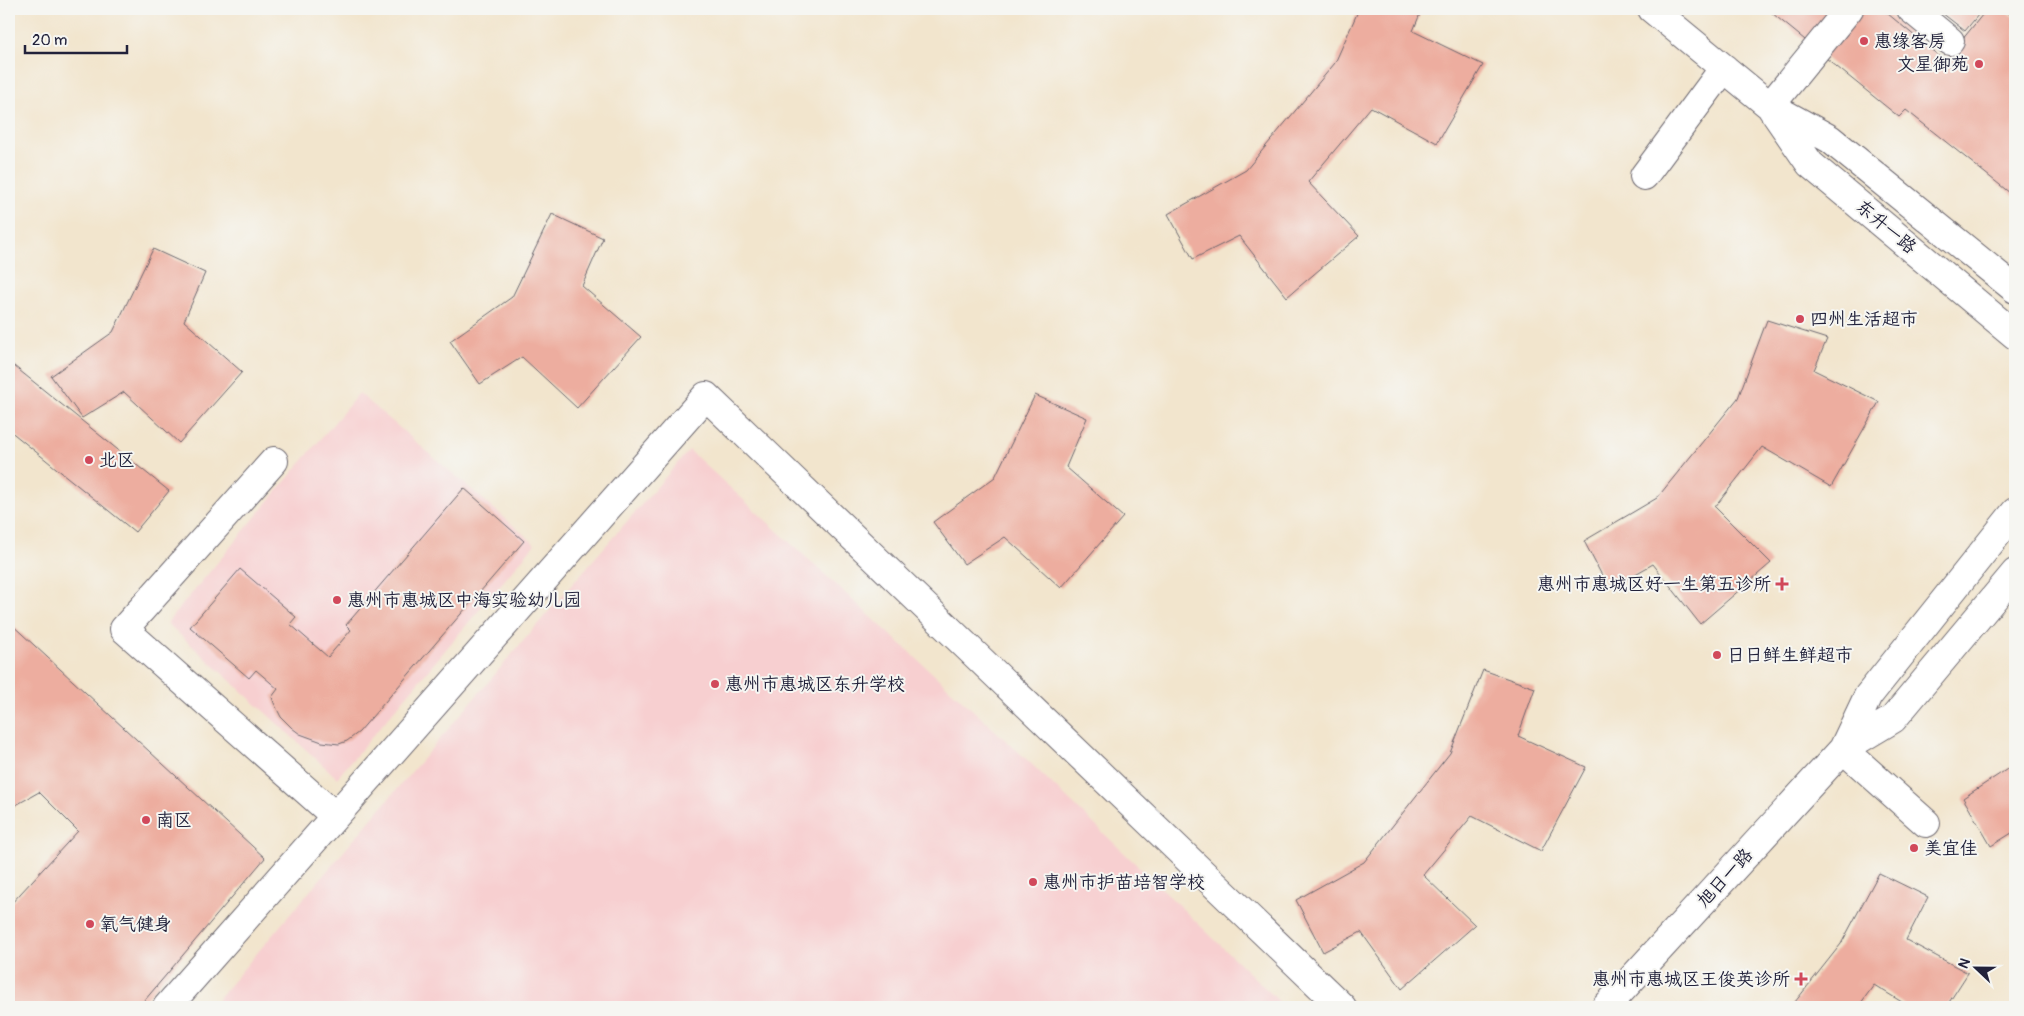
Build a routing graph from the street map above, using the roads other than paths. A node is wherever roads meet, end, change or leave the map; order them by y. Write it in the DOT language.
graph roads {
  1 [pos="1652,9"];
  2 [pos="1848,9"];
  3 [pos="1911,9"];
  4 [pos="1950,41"];
  5 [pos="1724,68"];
  6 [pos="1770,106"];
  7 [pos="1644,176"];
  8 [pos="2015,288"];
  9 [pos="2015,335"];
  10 [pos="274,460"];
  11 [pos="2015,512"];
  12 [pos="2015,573"];
  13 [pos="1843,749"];
  14 [pos="335,816"];
  15 [pos="1926,823"];
  16 [pos="167,1007"];
  17 [pos="1342,1007"];
  18 [pos="1606,1007"];
  1 -- 5 [label="street, 东升一路"];
  2 -- 6 [label="street"];
  3 -- 4 [label="street"];
  5 -- 6 [label="street, 东升一路"];
  5 -- 7 [label="street"];
  6 -- 8 [label="street, 东升一路"];
  6 -- 9 [label="street, 东升一路"];
  10 -- 14 [label="street"];
  11 -- 13 [label="street, 旭日一路"];
  12 -- 13 [label="street, 旭日一路"];
  13 -- 15 [label="street"];
  13 -- 18 [label="street, 旭日一路"];
  14 -- 16 [label="street"];
  14 -- 17 [label="street"];
}
